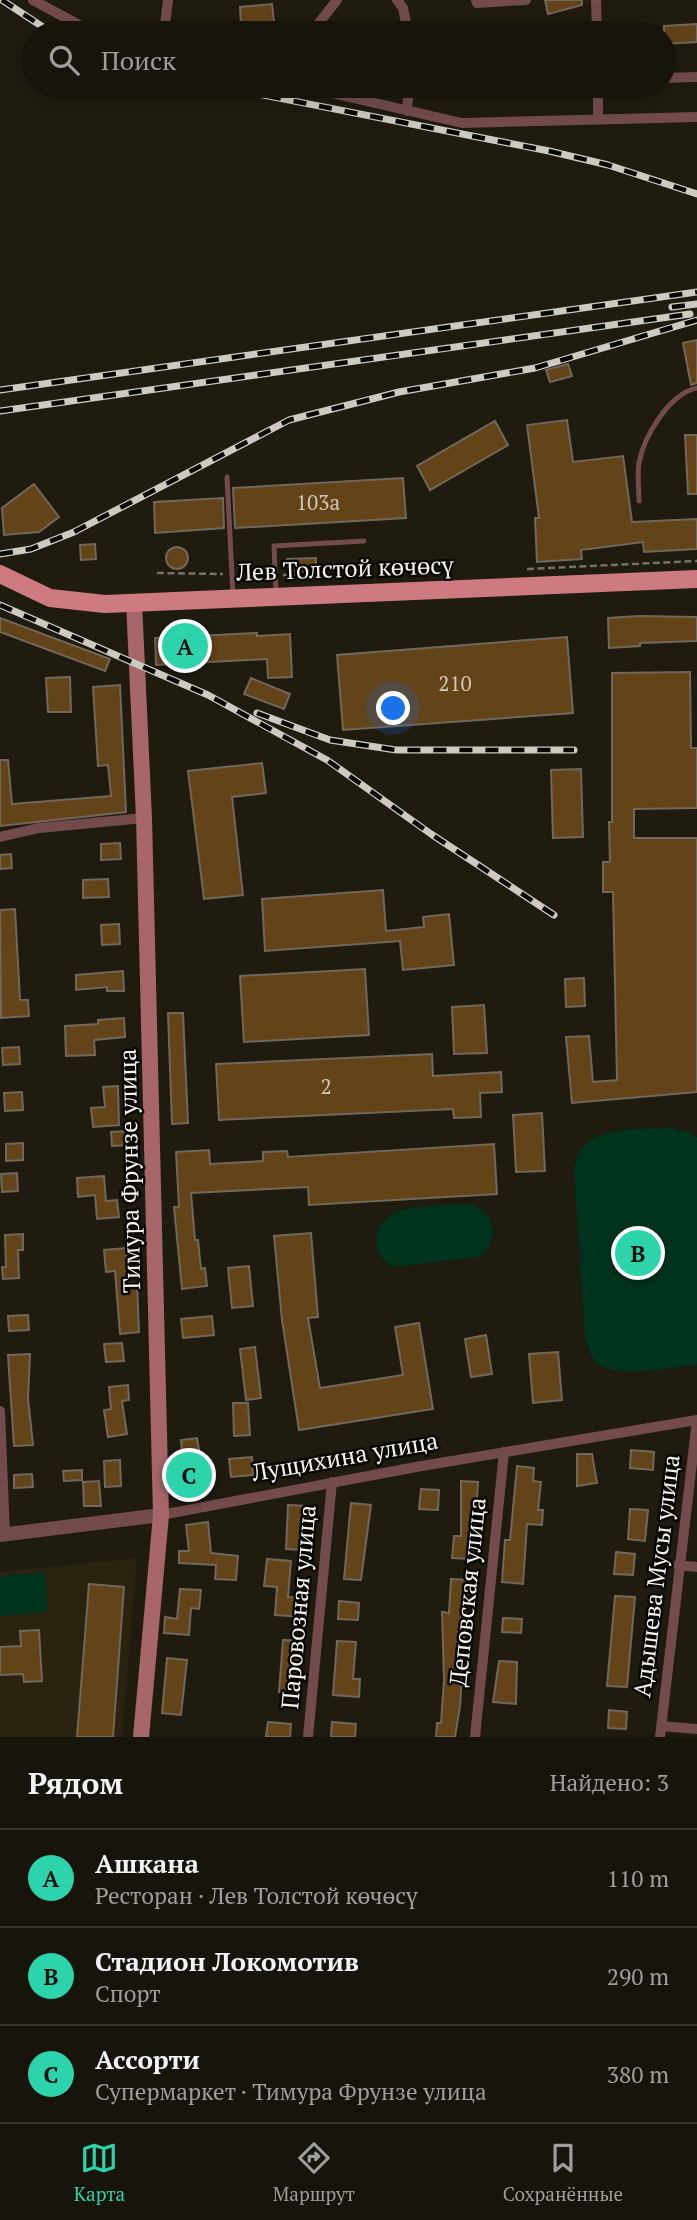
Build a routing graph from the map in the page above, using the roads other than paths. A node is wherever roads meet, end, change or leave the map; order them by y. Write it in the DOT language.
graph roads {
  1 [pos="33,0"];
  2 [pos="168,0"];
  3 [pos="337,0"];
  4 [pos="397,0"];
  5 [pos="476,0"];
  6 [pos="526,0"];
  7 [pos="596,0"];
  8 [pos="72,21"];
  9 [pos="165,21"];
  10 [pos="320,21"];
  11 [pos="406,21"];
  12 [pos="597,21"];
  13 [pos="697,77"];
  14 [pos="676,78"];
  15 [pos="352,98"];
  16 [pos="408,98"];
  17 [pos="598,98"];
  18 [pos="407,111"];
  19 [pos="697,117"];
  20 [pos="598,118"];
  21 [pos="697,388"];
  22 [pos="226,477"];
  23 [pos="639,501"];
  24 [pos="364,541"];
  25 [pos="0,574"];
  26 [pos="697,579"];
  27 [pos="276,596"];
  28 [pos="233,598"];
  29 [pos="134,602"];
  30 [pos="144,818"];
  31 [pos="0,837"];
  32 [pos="0,1411"];
  33 [pos="697,1420"];
  34 [pos="504,1452"];
  35 [pos="332,1482"];
  36 [pos="161,1515"];
  37 [pos="2,1535"];
  38 [pos="678,1565"];
  39 [pos="697,1567"];
  40 [pos="697,1728"];
  41 [pos="660,1731"];
  42 [pos="141,1737"];
  43 [pos="308,1737"];
  44 [pos="475,1737"];
  1 -- 8 [label="street"];
  2 -- 9 [label="street"];
  3 -- 10 [label="street"];
  4 -- 11 [label="street"];
  5 -- 6 [label="street"];
  7 -- 12 [label="street"];
  13 -- 14 [label="street"];
  15 -- 18 [label="street"];
  16 -- 18 [label="street"];
  17 -- 20 [label="street"];
  18 -- 20 [label="street"];
  19 -- 20 [label="street"];
  21 -- 23 [label="lane"];
  22 -- 28 [label="lane"];
  24 -- 27 [label="lane"];
  25 -- 29 [label="main road, Лев Толстой көчөсү"];
  26 -- 27 [label="main road, Лев Толстой көчөсү"];
  27 -- 28 [label="main road, Лев Толстой көчөсү"];
  28 -- 29 [label="main road, Лев Толстой көчөсү"];
  29 -- 30 [label="main road, Тимура Фрунзе улица"];
  30 -- 31 [label="street"];
  30 -- 36 [label="main road, Тимура Фрунзе улица"];
  32 -- 37 [label="street"];
  33 -- 34 [label="street, Лущихина улица"];
  33 -- 38 [label="street, Адышева Мусы улица"];
  34 -- 35 [label="street, Лущихина улица"];
  34 -- 44 [label="street, Деповская улица"];
  35 -- 36 [label="street, Лущихина улица"];
  35 -- 43 [label="street, Паровозная улица"];
  36 -- 37 [label="street, Лущихина улица"];
  36 -- 42 [label="main road, Тимура Фрунзе улица"];
  38 -- 39 [label="street"];
  38 -- 41 [label="street, Адышева Мусы улица"];
  40 -- 41 [label="street"];
}
